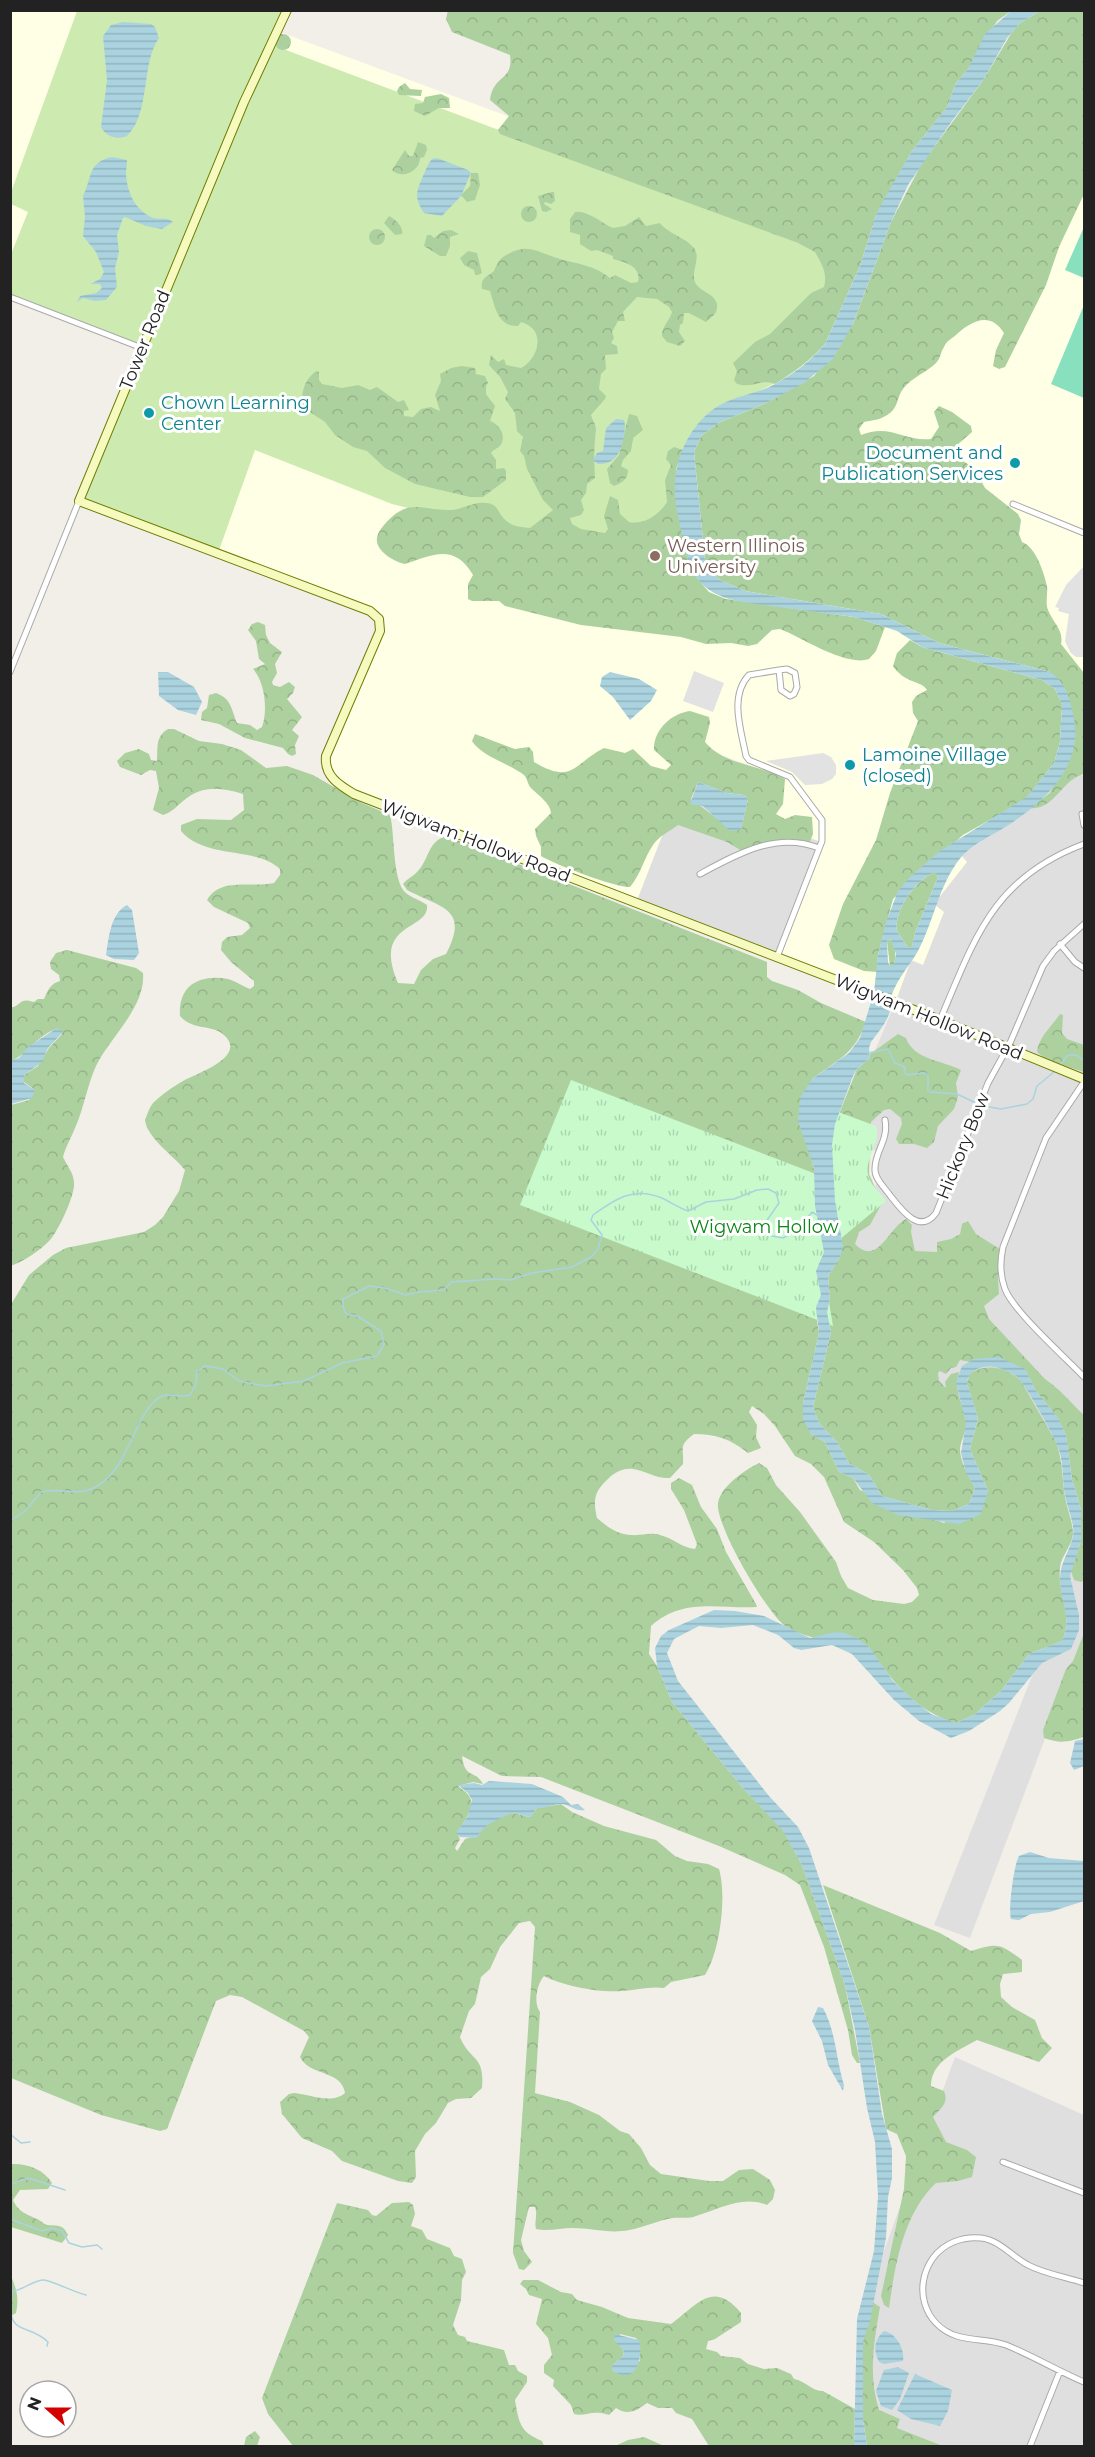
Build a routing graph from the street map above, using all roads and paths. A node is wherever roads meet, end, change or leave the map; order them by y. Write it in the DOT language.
graph roads {
  1 [pos="287,10"];
  2 [pos="10,297"];
  3 [pos="142,348"];
  4 [pos="79,501"];
  5 [pos="1013,504"];
  6 [pos="1084,533"];
  7 [pos="779,670"];
  8 [pos="10,672"];
  9 [pos="1082,814"];
  10 [pos="1084,825"];
  11 [pos="1084,844"];
  12 [pos="819,848"];
  13 [pos="700,874"];
  14 [pos="1084,924"];
  15 [pos="1060,945"];
  16 [pos="777,957"];
  17 [pos="1084,968"];
  18 [pos="940,1020"];
  19 [pos="1007,1048"];
  20 [pos="1084,1080"];
  21 [pos="885,1120"];
  22 [pos="1084,1377"];
  23 [pos="1003,2162"];
  24 [pos="1084,2193"];
  25 [pos="1084,2283"];
  26 [pos="1060,2371"];
  27 [pos="1084,2382"];
  28 [pos="1030,2446"];
  1 -- 3 [label="street, Tower Road"];
  2 -- 3 [label="street"];
  3 -- 4 [label="street, Tower Road"];
  4 -- 8 [label="street, Tower Road"];
  4 -- 16 [label="street, Wigwam Hollow Road"];
  5 -- 6 [label="street"];
  7 -- 7 [label="street"];
  7 -- 12 [label="street"];
  9 -- 10 [label="street"];
  11 -- 18 [label="street"];
  12 -- 13 [label="street"];
  12 -- 16 [label="street"];
  14 -- 15 [label="street"];
  15 -- 17 [label="street"];
  15 -- 19 [label="street"];
  16 -- 18 [label="street, Wigwam Hollow Road"];
  18 -- 19 [label="street, Wigwam Hollow Road"];
  19 -- 20 [label="street, Wigwam Hollow Road"];
  19 -- 21 [label="street, Hickory Bow"];
  20 -- 22 [label="street"];
  23 -- 24 [label="street"];
  25 -- 26 [label="street"];
  26 -- 27 [label="street"];
  26 -- 28 [label="street"];
}
